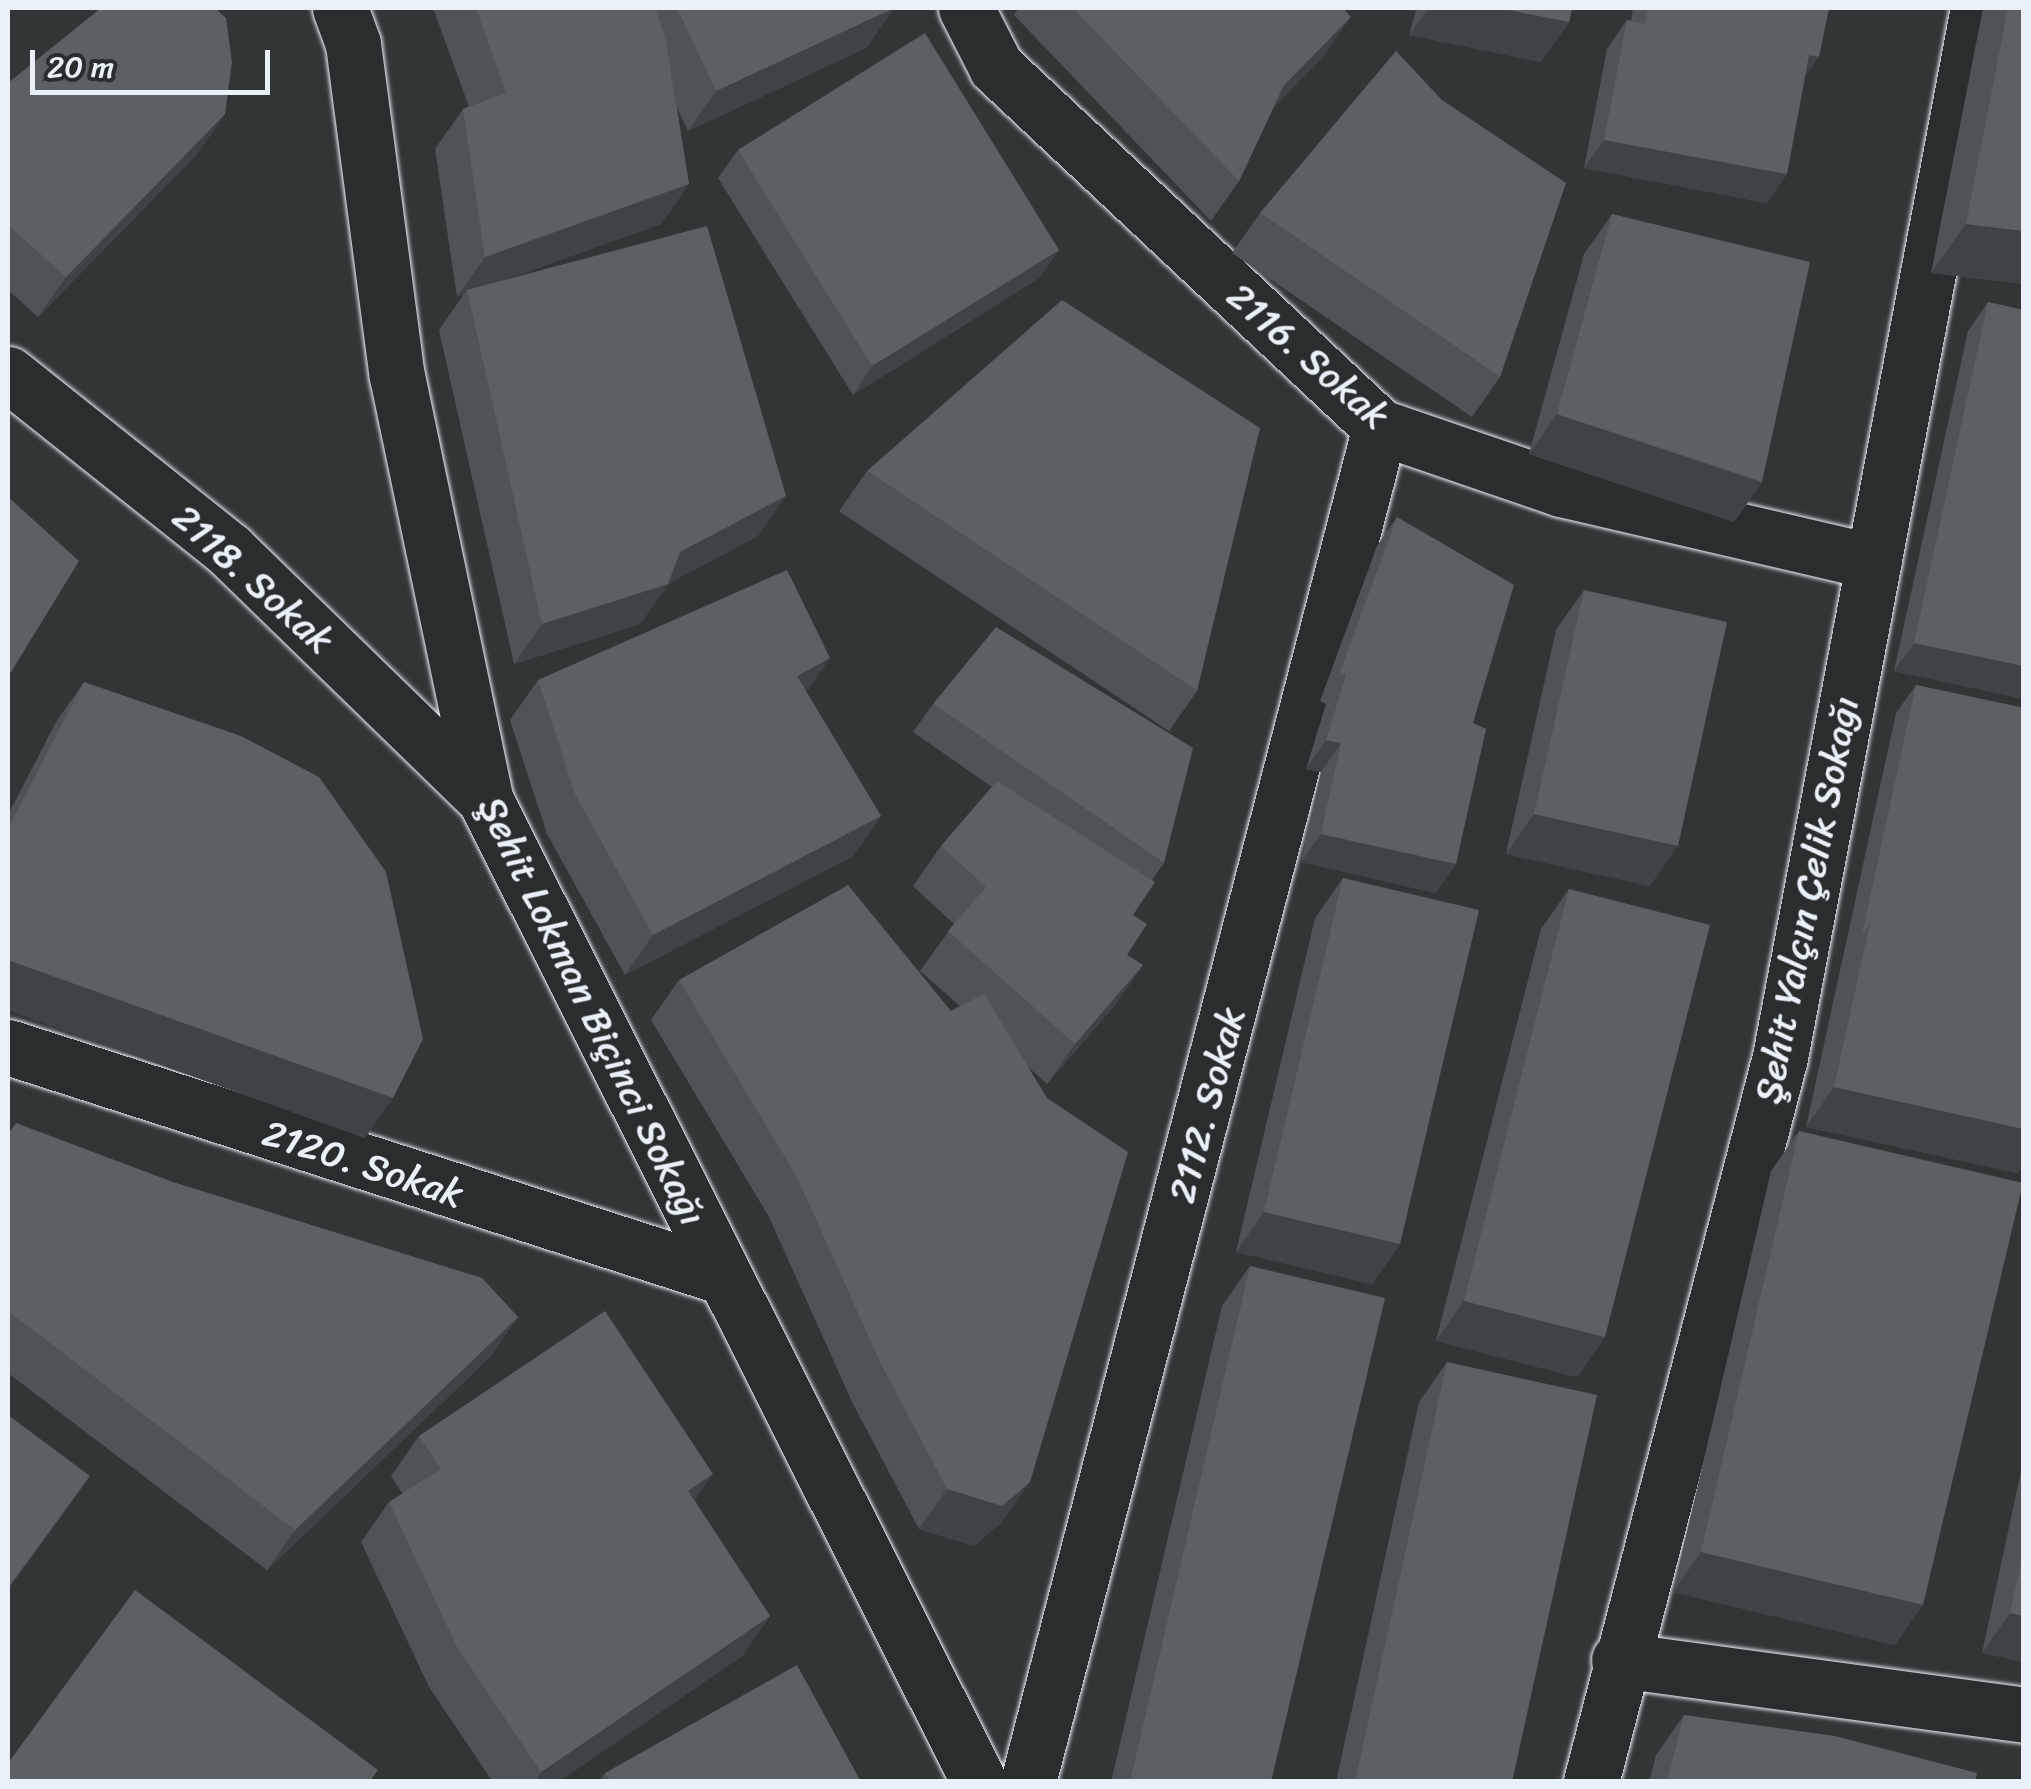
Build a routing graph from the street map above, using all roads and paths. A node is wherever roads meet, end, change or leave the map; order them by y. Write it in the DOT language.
graph roads {
  1 [pos="340,8"];
  2 [pos="966,8"];
  3 [pos="1978,8"];
  4 [pos="8,374"];
  5 [pos="1380,428"];
  6 [pos="1874,562"];
  7 [pos="484,798"];
  8 [pos="8,1047"];
  9 [pos="721,1276"];
  10 [pos="1619,1660"];
  11 [pos="2024,1715"];
  12 [pos="979,1782"];
  13 [pos="1028,1782"];
  14 [pos="1591,1782"];
  1 -- 7 [label="street, Şehit Lokman Biçinci Sokağı"];
  2 -- 5 [label="street, 2116. Sokak"];
  3 -- 6 [label="street, Şehit Yalçın Çelik Sokağı"];
  4 -- 7 [label="street, 2118. Sokak"];
  5 -- 6 [label="street, 2116. Sokak"];
  5 -- 13 [label="street, 2112. Sokak"];
  6 -- 10 [label="street, Şehit Yalçın Çelik Sokağı"];
  7 -- 9 [label="street, Şehit Lokman Biçinci Sokağı"];
  8 -- 9 [label="street, 2120. Sokak"];
  9 -- 12 [label="street, Şehit Lokman Biçinci Sokağı"];
  10 -- 11 [label="street"];
  10 -- 14 [label="street, Şehit Yalçın Çelik Sokağı"];
}
